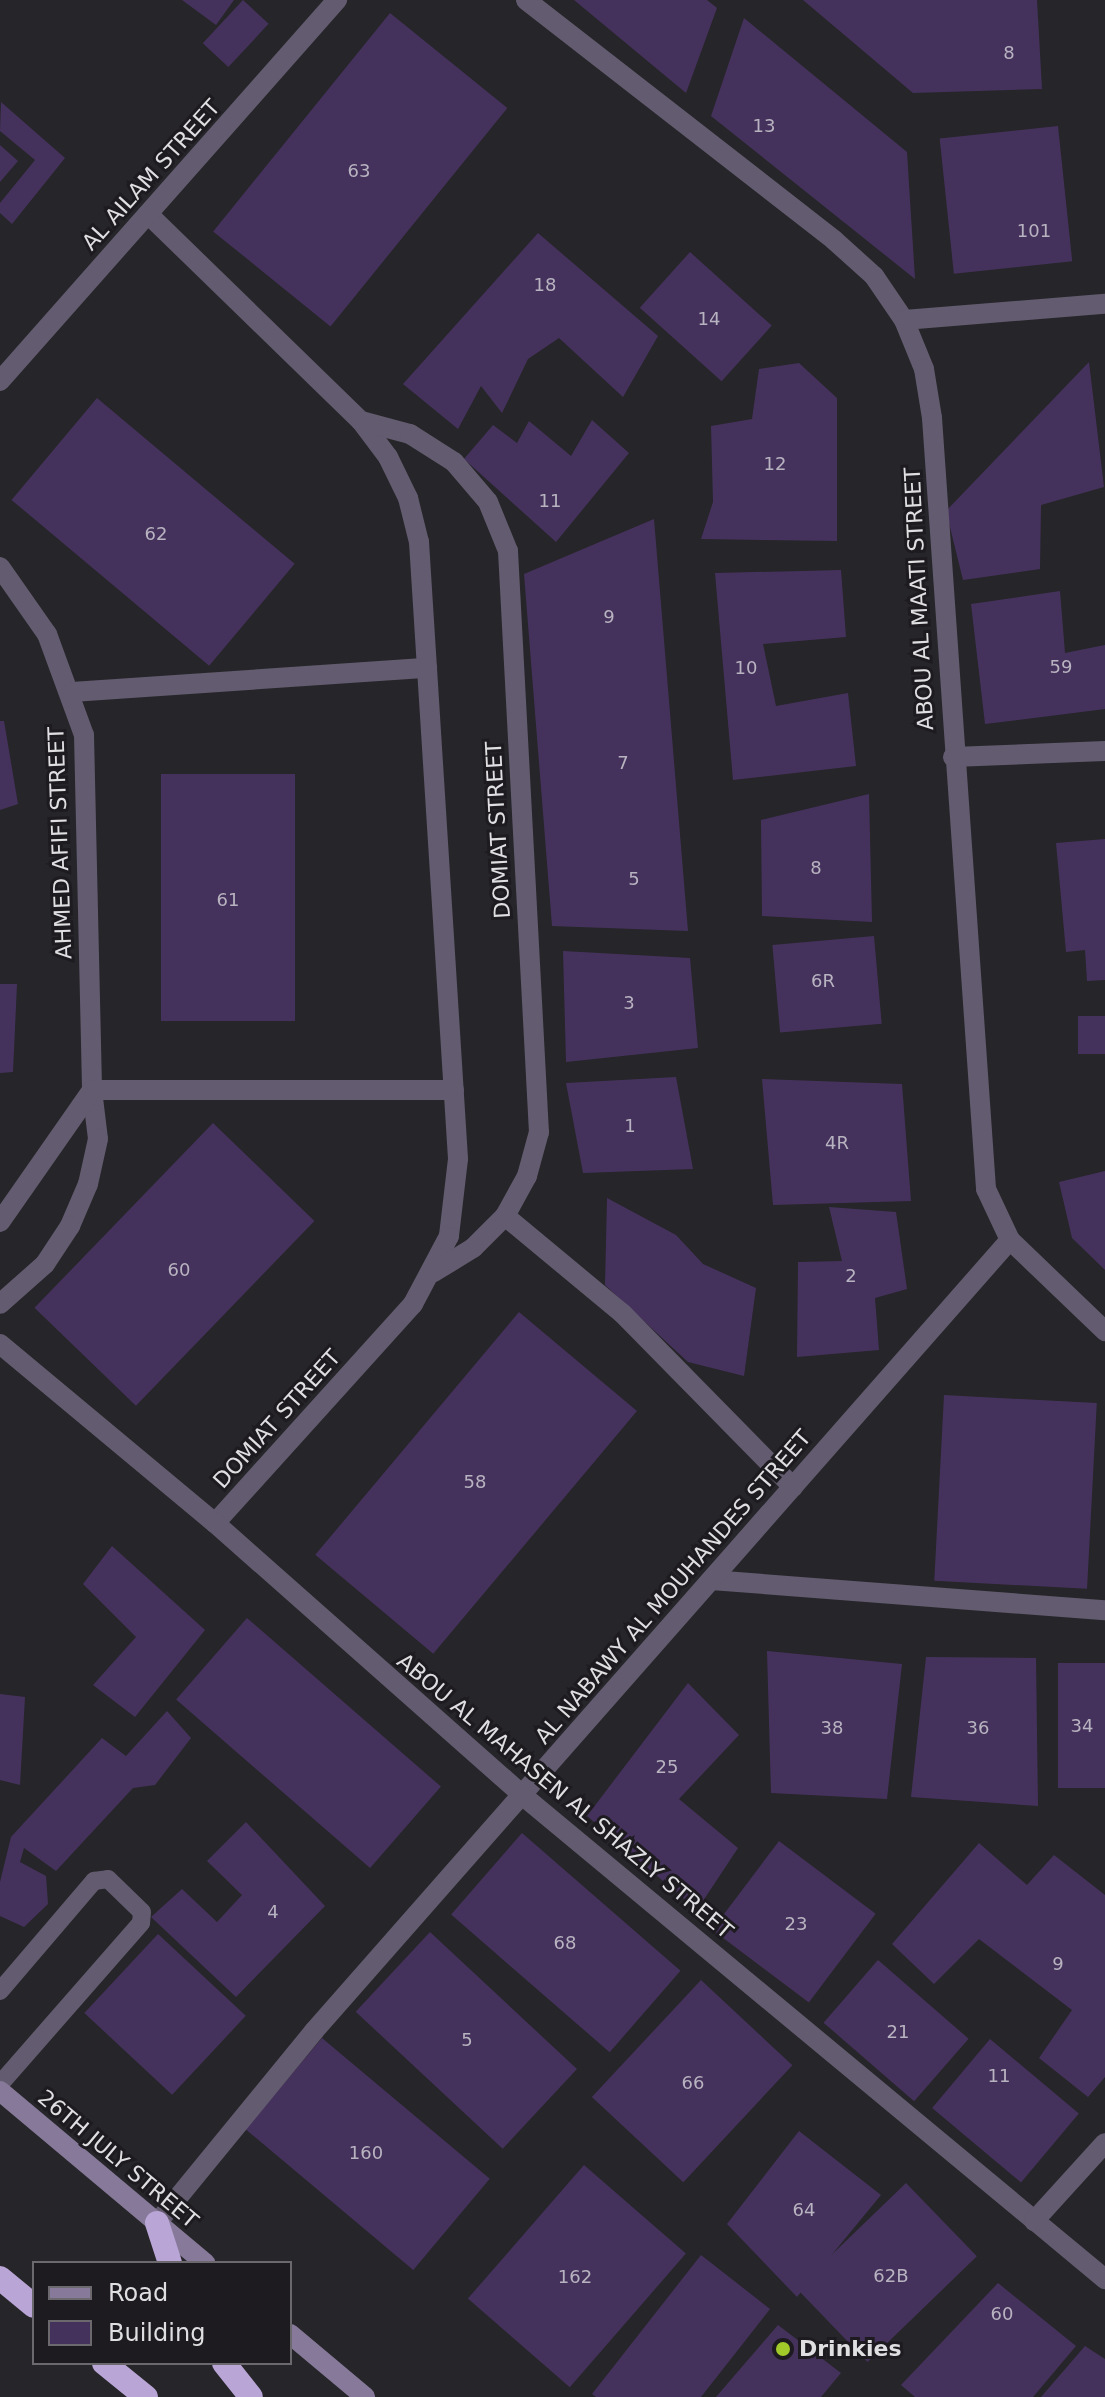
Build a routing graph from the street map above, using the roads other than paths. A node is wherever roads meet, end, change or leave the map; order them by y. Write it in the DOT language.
graph roads {
  1 [pos="337,0"];
  2 [pos="526,0"];
  3 [pos="148,214"];
  4 [pos="1105,304"];
  5 [pos="904,320"];
  6 [pos="0,381"];
  7 [pos="361,421"];
  8 [pos="0,567"];
  9 [pos="427,668"];
  10 [pos="72,692"];
  11 [pos="1105,751"];
  12 [pos="953,757"];
  13 [pos="92,1090"];
  14 [pos="454,1090"];
  15 [pos="505,1216"];
  16 [pos="0,1222"];
  17 [pos="1010,1240"];
  18 [pos="434,1272"];
  19 [pos="0,1304"];
  20 [pos="1105,1331"];
  21 [pos="0,1344"];
  22 [pos="793,1487"];
  23 [pos="215,1523"];
  24 [pos="711,1580"];
  25 [pos="1105,1610"];
  26 [pos="522,1795"];
  27 [pos="0,1991"];
  28 [pos="0,2084"];
  29 [pos="0,2091"];
  30 [pos="1105,2143"];
  31 [pos="1034,2221"];
  32 [pos="157,2223"];
  33 [pos="169,2261"];
  34 [pos="203,2261"];
  35 [pos="0,2278"];
  36 [pos="1105,2279"];
  37 [pos="32,2304"];
  38 [pos="292,2336"];
  39 [pos="106,2365"];
  40 [pos="226,2365"];
  41 [pos="146,2397"];
  42 [pos="251,2397"];
  43 [pos="365,2397"];
  1 -- 3 [label="street, AL AILAM STREET"];
  2 -- 5 [label="street, ABOU AL MAATI STREET"];
  3 -- 6 [label="street, AL AILAM STREET"];
  3 -- 7 [label="street, DOMIAT STREET"];
  4 -- 5 [label="street"];
  5 -- 12 [label="street, ABOU AL MAATI STREET"];
  7 -- 9 [label="street, DOMIAT STREET"];
  7 -- 15 [label="street, DOMIAT STREET"];
  8 -- 10 [label="street, AHMED AFIFI STREET"];
  9 -- 10 [label="street"];
  9 -- 14 [label="street, DOMIAT STREET"];
  10 -- 13 [label="street, AHMED AFIFI STREET"];
  11 -- 12 [label="street"];
  12 -- 17 [label="street, ABOU AL MAATI STREET"];
  13 -- 14 [label="street"];
  13 -- 16 [label="street"];
  13 -- 19 [label="street, AHMED AFIFI STREET"];
  14 -- 18 [label="street, DOMIAT STREET"];
  15 -- 18 [label="street, DOMIAT STREET"];
  15 -- 22 [label="street"];
  17 -- 20 [label="street, ABOU AL MAATI STREET"];
  17 -- 22 [label="street, AL NABAWY AL MOUHANDES STREET"];
  18 -- 23 [label="street, DOMIAT STREET"];
  21 -- 23 [label="street, ABOU AL MAHASEN AL SHAZLY STREET"];
  22 -- 24 [label="street, AL NABAWY AL MOUHANDES STREET"];
  23 -- 26 [label="street, ABOU AL MAHASEN AL SHAZLY STREET"];
  24 -- 25 [label="street"];
  24 -- 26 [label="street, AL NABAWY AL MOUHANDES STREET"];
  26 -- 31 [label="street, ABOU AL MAHASEN AL SHAZLY STREET"];
  26 -- 32 [label="street, AL NABAWY AL MOUHANDES STREET"];
  27 -- 28 [label="lane"];
  29 -- 32 [label="main road, 26TH JULY STREET"];
  30 -- 31 [label="street"];
  31 -- 36 [label="street, ABOU AL MAHASEN AL SHAZLY STREET"];
  32 -- 33 [label="highway"];
  32 -- 34 [label="main road, 26TH JULY STREET"];
  35 -- 37 [label="highway"];
  38 -- 43 [label="main road"];
  39 -- 41 [label="highway"];
  40 -- 42 [label="highway"];
}
